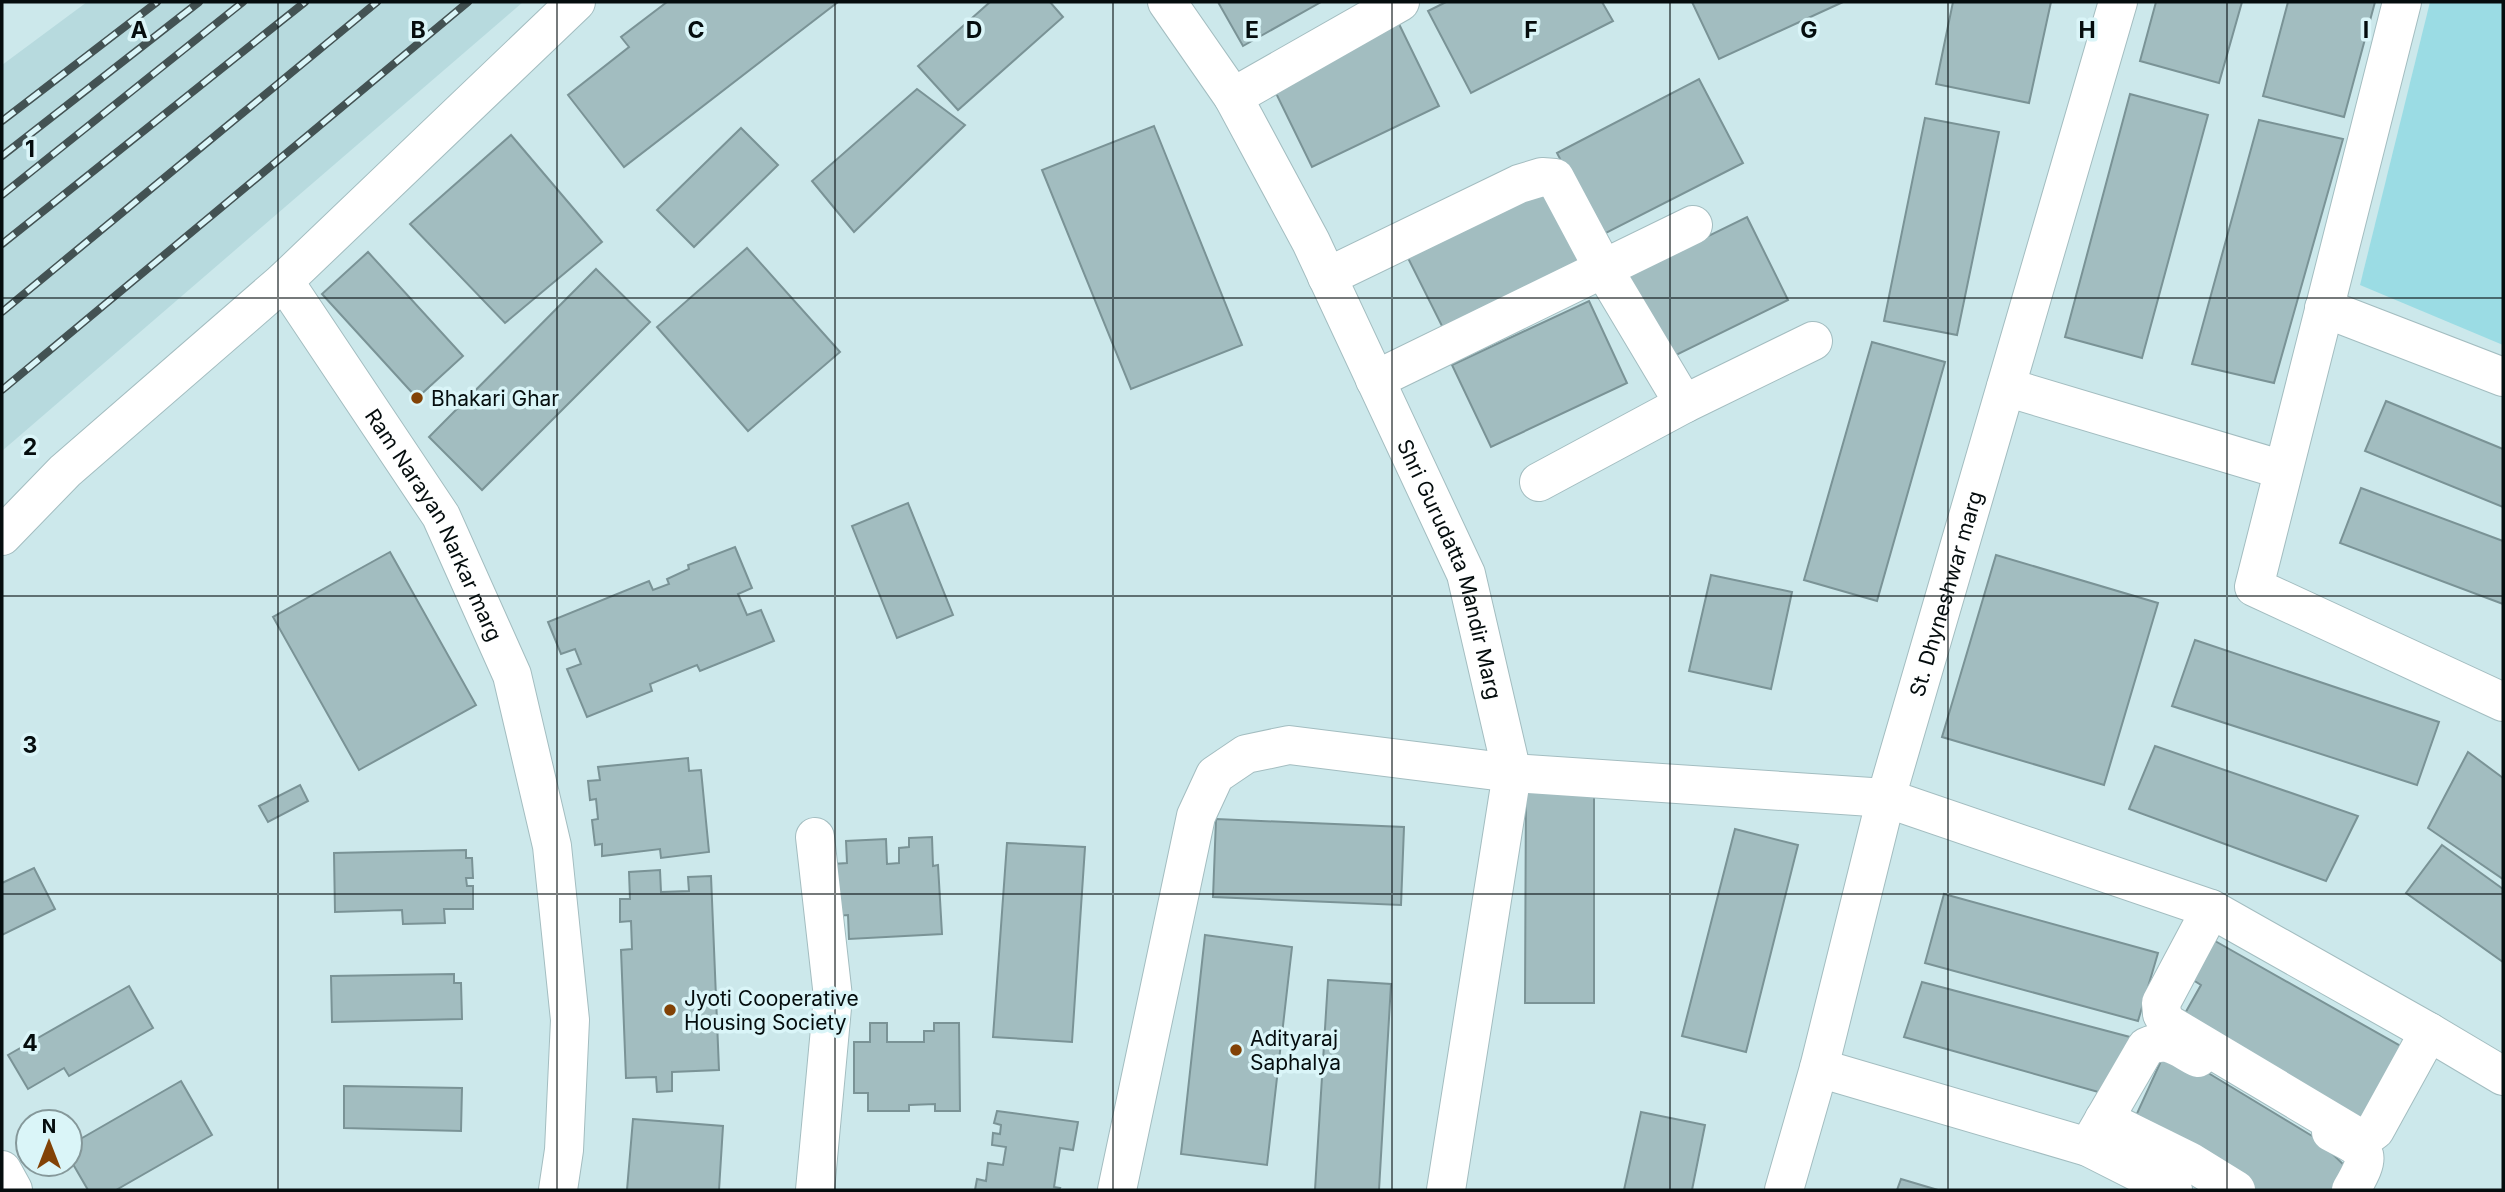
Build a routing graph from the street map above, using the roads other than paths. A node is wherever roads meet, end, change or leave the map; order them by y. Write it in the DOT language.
graph roads {
  1 [pos="576,2"];
  2 [pos="1167,2"];
  3 [pos="1400,2"];
  4 [pos="2118,2"];
  5 [pos="2402,2"];
  6 [pos="1233,97"];
  7 [pos="1693,225"];
  8 [pos="1604,270"];
  9 [pos="1327,277"];
  10 [pos="284,281"];
  11 [pos="2324,308"];
  12 [pos="1813,341"];
  13 [pos="2503,377"];
  14 [pos="1375,380"];
  15 [pos="2006,387"];
  16 [pos="1684,404"];
  17 [pos="2283,470"];
  18 [pos="1539,482"];
  19 [pos="2,536"];
  20 [pos="2503,702"];
  21 [pos="1512,773"];
  22 [pos="1886,797"];
  23 [pos="815,837"];
  24 [pos="2207,919"];
  25 [pos="2424,1041"];
  26 [pos="1819,1068"];
  27 [pos="2503,1076"];
  28 [pos="2096,1133"];
  29 [pos="2,1170"];
  30 [pos="13,1190"];
  31 [pos="558,1190"];
  32 [pos="815,1190"];
  33 [pos="1117,1190"];
  34 [pos="1447,1190"];
  35 [pos="1784,1190"];
  36 [pos="2173,1190"];
  37 [pos="2236,1190"];
  38 [pos="2351,1190"];
  1 -- 10 [label="street"];
  2 -- 6 [label="street, Shri Gurudatta Mandir Marg"];
  3 -- 6 [label="street"];
  4 -- 15 [label="street, St. Dhyneshwar marg"];
  5 -- 11 [label="street"];
  6 -- 9 [label="street, Shri Gurudatta Mandir Marg"];
  7 -- 8 [label="street"];
  8 -- 9 [label="street"];
  8 -- 14 [label="street"];
  8 -- 16 [label="street"];
  9 -- 14 [label="street, Shri Gurudatta Mandir Marg"];
  10 -- 19 [label="street"];
  10 -- 31 [label="street, Ram Narayan Narkar marg"];
  11 -- 13 [label="street"];
  11 -- 17 [label="street"];
  12 -- 16 [label="street"];
  14 -- 21 [label="street, Shri Gurudatta Mandir Marg"];
  15 -- 17 [label="street"];
  15 -- 22 [label="street, St. Dhyneshwar marg"];
  16 -- 18 [label="street"];
  17 -- 20 [label="street"];
  21 -- 22 [label="street"];
  21 -- 33 [label="street"];
  21 -- 34 [label="street, Shri Gurudatta Mandir Marg"];
  22 -- 24 [label="street"];
  22 -- 26 [label="street, St. Dhyneshwar marg"];
  23 -- 32 [label="street"];
  24 -- 25 [label="street"];
  24 -- 25 [label="street"];
  25 -- 27 [label="street"];
  26 -- 28 [label="street"];
  26 -- 35 [label="street, St. Dhyneshwar marg"];
  28 -- 36 [label="street"];
  28 -- 37 [label="street"];
  28 -- 38 [label="street"];
  29 -- 30 [label="street"];
}
